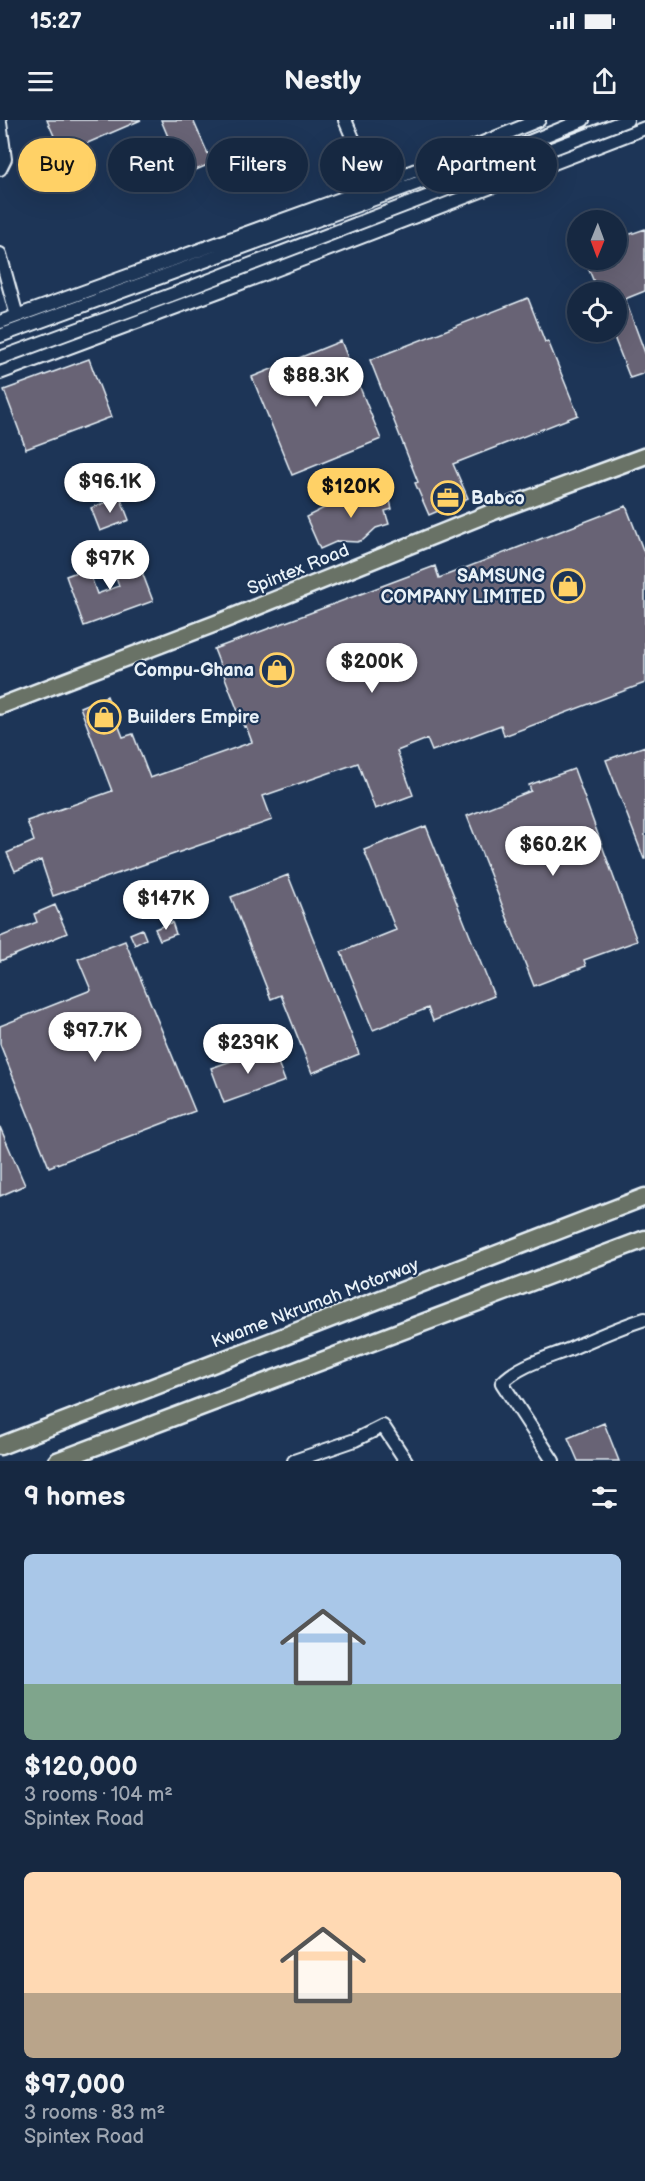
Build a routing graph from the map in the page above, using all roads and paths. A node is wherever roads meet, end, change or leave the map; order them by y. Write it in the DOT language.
graph roads {
  1 [pos="345,120"];
  2 [pos="540,120"];
  3 [pos="583,120"];
  4 [pos="627,120"];
  5 [pos="0,122"];
  6 [pos="645,128"];
  7 [pos="353,138"];
  8 [pos="0,169"];
  9 [pos="404,175"];
  10 [pos="360,192"];
  11 [pos="0,254"];
  12 [pos="17,316"];
  13 [pos="0,322"];
  14 [pos="0,336"];
  15 [pos="0,358"];
  16 [pos="0,373"];
  17 [pos="645,456"];
  18 [pos="0,706"];
  19 [pos="645,1197"];
  20 [pos="645,1239"];
  21 [pos="645,1319"];
  22 [pos="0,1446"];
  23 [pos="57,1461"];
  24 [pos="294,1461"];
  25 [pos="406,1461"];
  26 [pos="553,1461"];
  1 -- 7 [label="street"];
  2 -- 9 [label="street"];
  3 -- 14 [label="street"];
  4 -- 15 [label="street"];
  5 -- 8 [label="street"];
  6 -- 16 [label="street"];
  10 -- 12 [label="street"];
  11 -- 12 [label="street"];
  12 -- 13 [label="street"];
  17 -- 18 [label="main road, Spintex Road"];
  19 -- 22 [label="highway, Kwame Nkrumah Motorway"];
  20 -- 23 [label="highway"];
  21 -- 26 [label="street"];
  24 -- 25 [label="street"];
}
